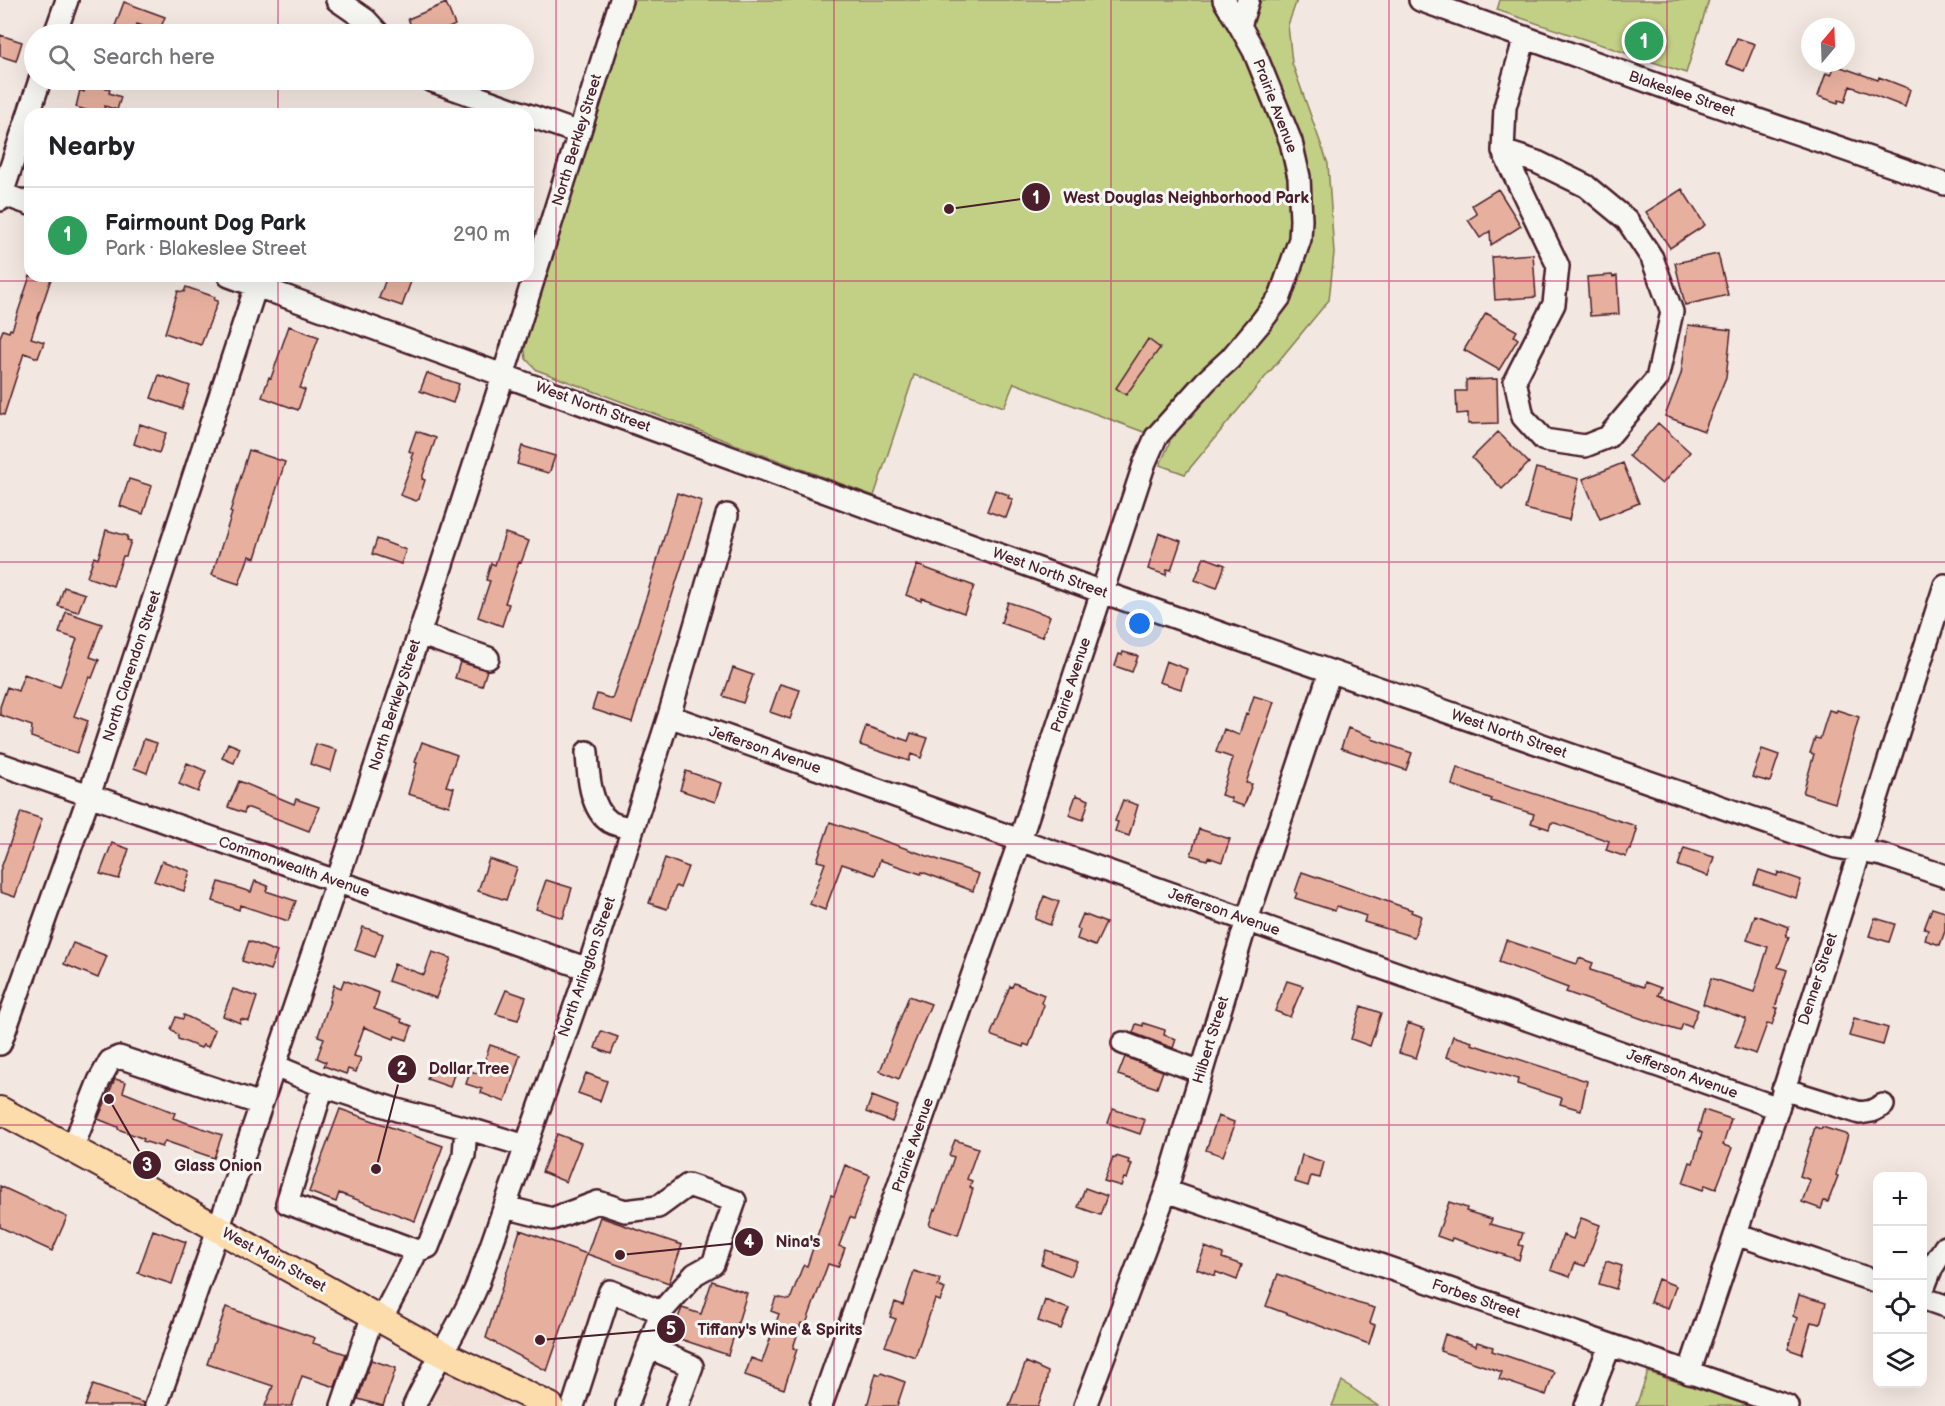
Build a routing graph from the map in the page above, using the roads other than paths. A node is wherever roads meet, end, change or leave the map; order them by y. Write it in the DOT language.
graph roads {
  1 [pos="67,0"];
  2 [pos="337,0"];
  3 [pos="621,0"];
  4 [pos="1224,0"];
  5 [pos="1248,0"];
  6 [pos="1420,0"];
  7 [pos="59,24"];
  8 [pos="370,24"];
  9 [pos="1240,26"];
  10 [pos="1525,37"];
  11 [pos="37,90"];
  12 [pos="459,90"];
  13 [pos="31,108"];
  14 [pos="510,108"];
  15 [pos="534,117"];
  16 [pos="24,128"];
  17 [pos="579,133"];
  18 [pos="1503,151"];
  19 [pos="1945,184"];
  20 [pos="1,197"];
  21 [pos="24,203"];
  22 [pos="534,278"];
  23 [pos="245,282"];
  24 [pos="533,282"];
  25 [pos="256,286"];
  26 [pos="504,374"];
  27 [pos="728,515"];
  28 [pos="1945,585"];
  29 [pos="1102,592"];
  30 [pos="418,634"];
  31 [pos="488,658"];
  32 [pos="1330,672"];
  33 [pos="669,716"];
  34 [pos="587,752"];
  35 [pos="0,764"];
  36 [pos="89,796"];
  37 [pos="633,828"];
  38 [pos="1020,840"];
  39 [pos="1859,851"];
  40 [pos="1945,876"];
  41 [pos="337,882"];
  42 [pos="1247,920"];
  43 [pos="588,969"];
  44 [pos="1123,1043"];
  45 [pos="0,1044"];
  46 [pos="275,1066"];
  47 [pos="1201,1072"];
  48 [pos="323,1086"];
  49 [pos="1780,1099"];
  50 [pos="261,1104"];
  51 [pos="1883,1105"];
  52 [pos="0,1110"];
  53 [pos="465,1128"];
  54 [pos="526,1146"];
  55 [pos="72,1149"];
  56 [pos="1166,1191"];
  57 [pos="505,1207"];
  58 [pos="219,1230"];
  59 [pos="1736,1234"];
  60 [pos="1945,1247"];
  61 [pos="417,1251"];
  62 [pos="1873,1280"];
  63 [pos="1927,1280"];
  64 [pos="1927,1299"];
  65 [pos="1945,1306"];
  66 [pos="660,1312"];
  67 [pos="377,1318"];
  68 [pos="1610,1345"];
  69 [pos="648,1347"];
  70 [pos="441,1353"];
  71 [pos="1689,1373"];
  72 [pos="156,1406"];
  73 [pos="342,1406"];
  74 [pos="414,1406"];
  75 [pos="550,1406"];
  76 [pos="573,1406"];
  77 [pos="627,1406"];
  78 [pos="677,1406"];
  79 [pos="821,1406"];
  80 [pos="1085,1406"];
  81 [pos="1586,1406"];
  82 [pos="1786,1406"];
  1 -- 7 [label="street"];
  2 -- 8 [label="street"];
  3 -- 17 [label="street, North Berkley Street"];
  4 -- 9 [label="street, Prairie Avenue"];
  5 -- 9 [label="street"];
  6 -- 10 [label="street, Blakeslee Street"];
  9 -- 29 [label="street, Prairie Avenue"];
  10 -- 18 [label="street"];
  10 -- 19 [label="street, Blakeslee Street"];
  11 -- 13 [label="street"];
  12 -- 14 [label="street"];
  15 -- 17 [label="street"];
  16 -- 20 [label="street"];
  17 -- 22 [label="street, North Berkley Street"];
  18 -- 18 [label="street"];
  20 -- 21 [label="street"];
  23 -- 25 [label="street, West North Street"];
  24 -- 26 [label="street, North Berkley Street"];
  25 -- 26 [label="street, West North Street"];
  25 -- 36 [label="street, North Clarendon Street"];
  26 -- 29 [label="street, West North Street"];
  26 -- 30 [label="street, North Berkley Street"];
  27 -- 33 [label="street, North Arlington Street"];
  28 -- 39 [label="street, Denner Street"];
  29 -- 32 [label="street, West North Street"];
  29 -- 38 [label="street, Prairie Avenue"];
  30 -- 31 [label="street"];
  30 -- 41 [label="street, North Berkley Street"];
  32 -- 39 [label="street, West North Street"];
  32 -- 42 [label="street, Hilbert Street"];
  33 -- 37 [label="street, North Arlington Street"];
  33 -- 38 [label="street, Jefferson Avenue"];
  34 -- 37 [label="street"];
  35 -- 36 [label="street, Commonwealth Avenue"];
  36 -- 41 [label="street, Commonwealth Avenue"];
  36 -- 45 [label="street, North Clarendon Street"];
  37 -- 43 [label="street, North Arlington Street"];
  38 -- 42 [label="street, Jefferson Avenue"];
  38 -- 79 [label="street, Prairie Avenue"];
  39 -- 40 [label="street, West North Street"];
  39 -- 49 [label="street, Denner Street"];
  41 -- 43 [label="street, Commonwealth Avenue"];
  41 -- 46 [label="street, North Berkley Street"];
  42 -- 47 [label="street, Hilbert Street"];
  42 -- 49 [label="street, Jefferson Avenue"];
  43 -- 54 [label="street, North Arlington Street"];
  44 -- 47 [label="street"];
  46 -- 48 [label="street"];
  46 -- 50 [label="street, North Berkley Street"];
  47 -- 56 [label="street, Hilbert Street"];
  48 -- 53 [label="street"];
  48 -- 61 [label="street"];
  49 -- 51 [label="street, Jefferson Avenue"];
  49 -- 59 [label="street, Denner Street"];
  50 -- 55 [label="street"];
  50 -- 58 [label="street, North Berkley Street"];
  52 -- 55 [label="main road, West Main Street"];
  53 -- 54 [label="street"];
  53 -- 61 [label="street"];
  54 -- 57 [label="street, North Arlington Street"];
  55 -- 58 [label="main road, West Main Street"];
  56 -- 68 [label="street, Forbes Street"];
  56 -- 80 [label="street, Hilbert Street"];
  57 -- 66 [label="street"];
  57 -- 70 [label="street, North Arlington Street"];
  58 -- 67 [label="main road, West Main Street"];
  58 -- 72 [label="street, North Berkley Street"];
  59 -- 62 [label="street"];
  59 -- 71 [label="street, Denner Street"];
  60 -- 63 [label="street"];
  61 -- 67 [label="street"];
  64 -- 65 [label="street"];
  66 -- 69 [label="street"];
  66 -- 76 [label="street"];
  67 -- 70 [label="main road, West Main Street"];
  67 -- 73 [label="street"];
  68 -- 71 [label="street, Forbes Street"];
  68 -- 81 [label="street"];
  69 -- 77 [label="street"];
  69 -- 78 [label="street"];
  70 -- 74 [label="street, North Arlington Street"];
  70 -- 75 [label="main road, West Main Street"];
  71 -- 82 [label="street, Forbes Street"];
}
